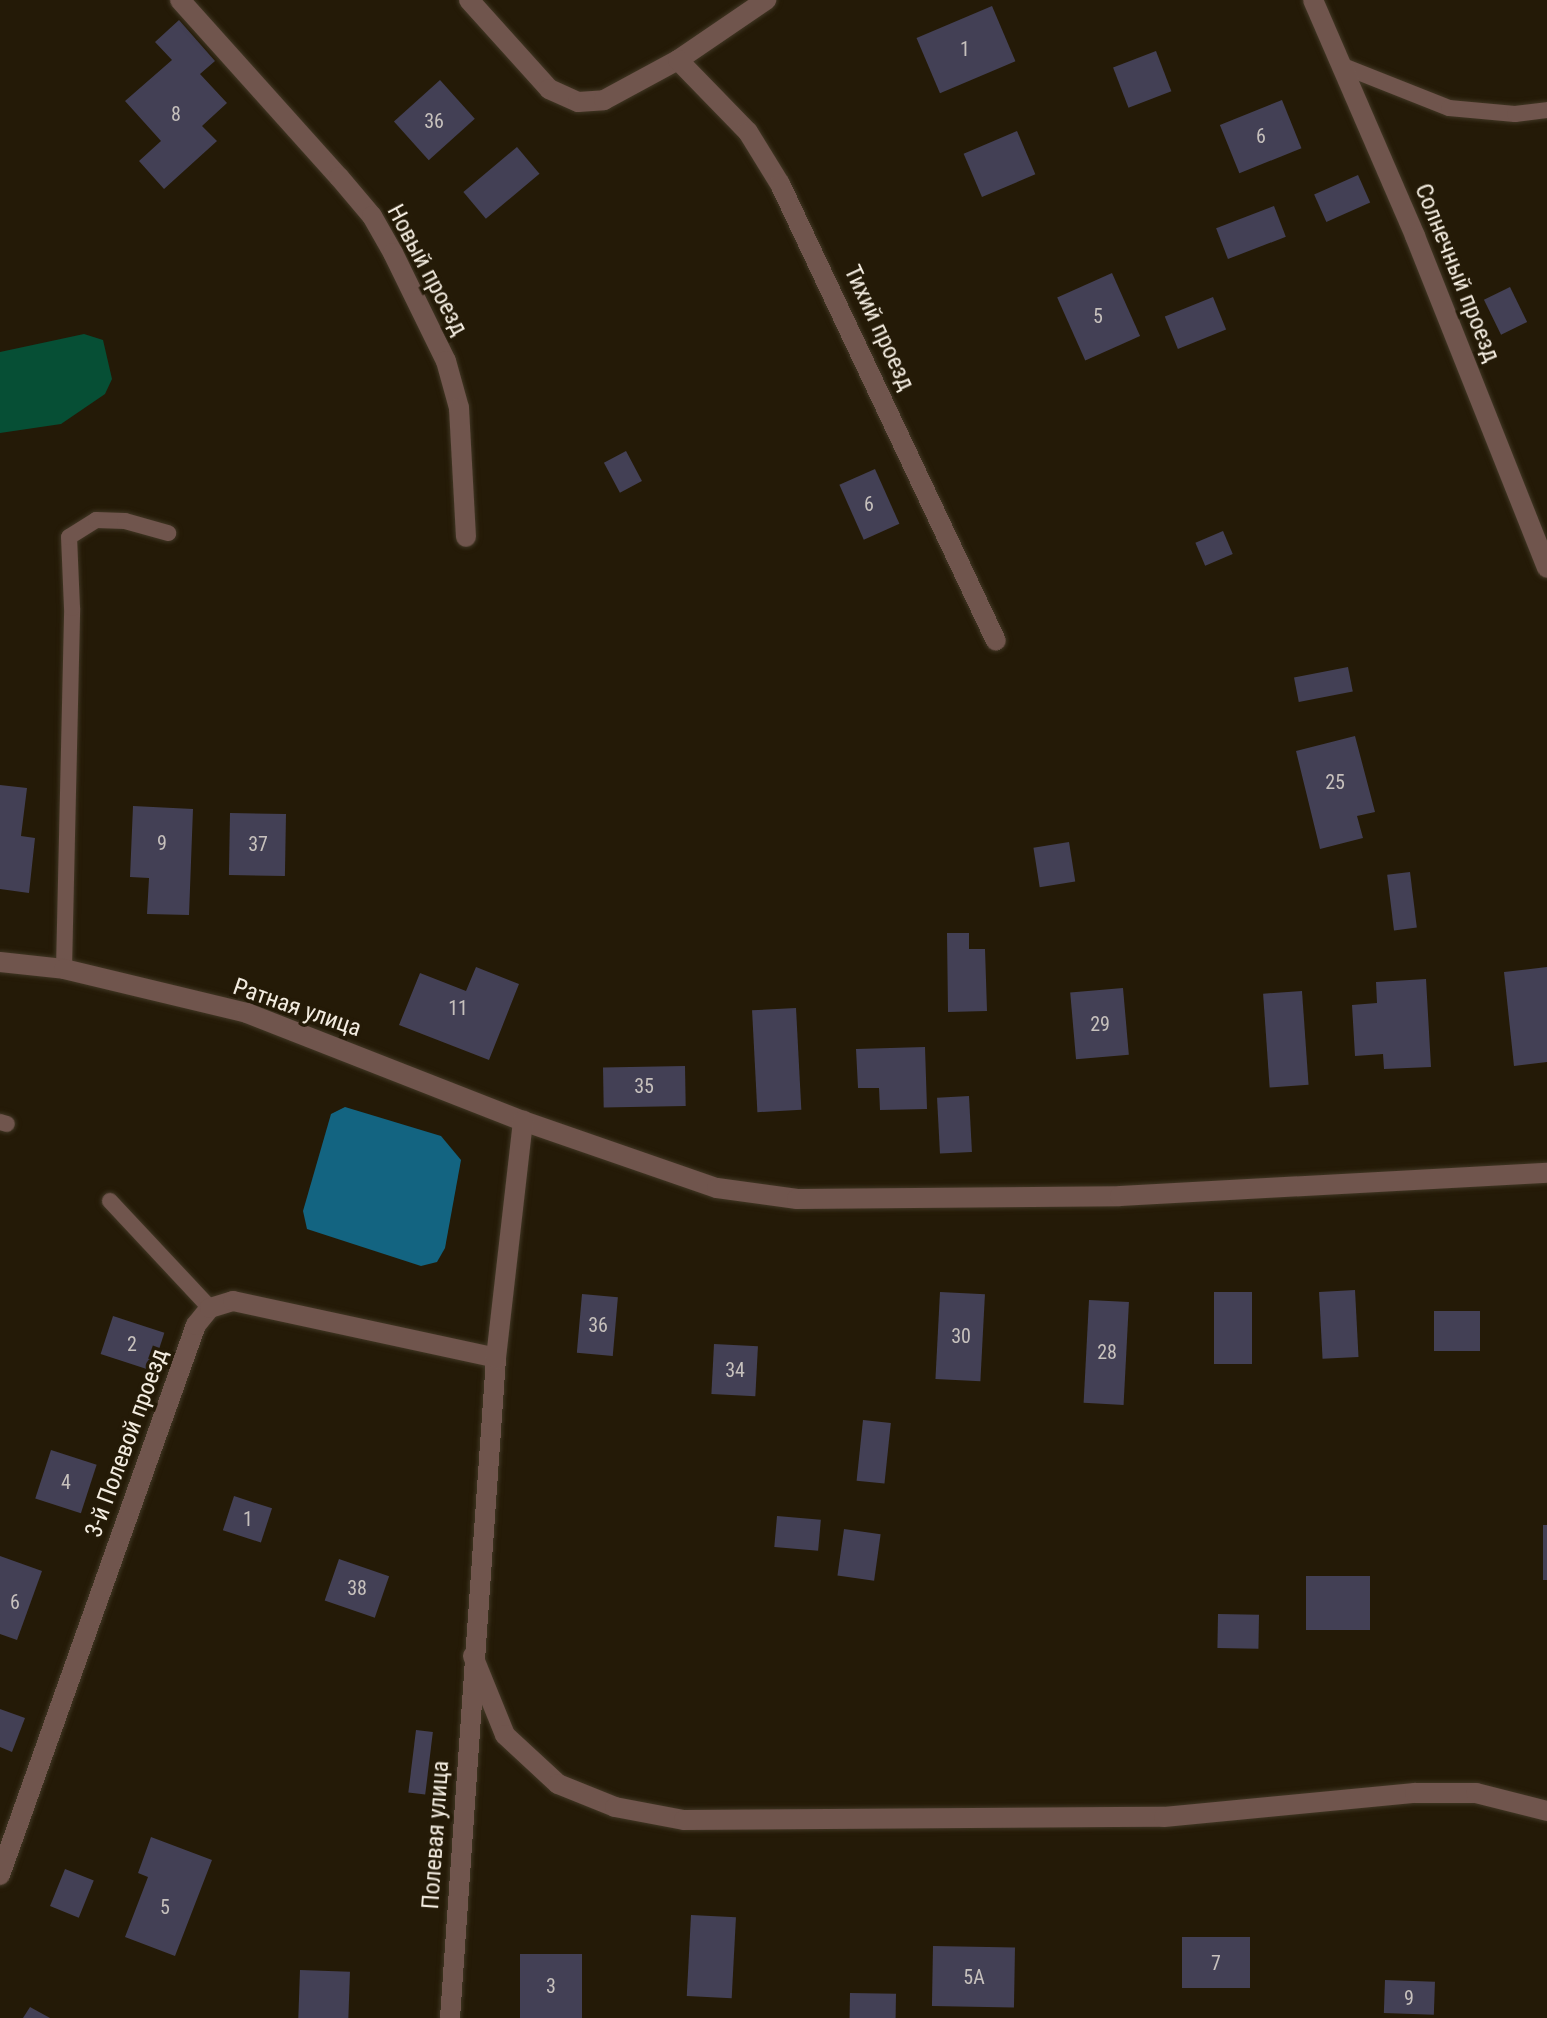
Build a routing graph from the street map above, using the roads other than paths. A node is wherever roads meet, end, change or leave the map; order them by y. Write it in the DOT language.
graph roads {
  1 [pos="180,0"];
  2 [pos="469,0"];
  3 [pos="766,0"];
  4 [pos="1313,0"];
  5 [pos="678,60"];
  6 [pos="1343,66"];
  7 [pos="1547,110"];
  8 [pos="168,533"];
  9 [pos="466,537"];
  10 [pos="1547,568"];
  11 [pos="996,641"];
  12 [pos="0,962"];
  13 [pos="64,969"];
  14 [pos="523,1121"];
  15 [pos="1547,1173"];
  16 [pos="110,1201"];
  17 [pos="210,1308"];
  18 [pos="496,1358"];
  19 [pos="473,1656"];
  20 [pos="1547,1811"];
  21 [pos="0,1875"];
  22 [pos="450,2018"];
  1 -- 9 [label="street, Новый проезд"];
  2 -- 5 [label="street"];
  3 -- 5 [label="street"];
  4 -- 6 [label="street, Солнечный проезд"];
  5 -- 11 [label="street, Тихий проезд"];
  6 -- 7 [label="lane"];
  6 -- 10 [label="street, Солнечный проезд"];
  8 -- 13 [label="lane"];
  12 -- 13 [label="street, Ратная улица"];
  13 -- 14 [label="street, Ратная улица"];
  14 -- 15 [label="street, Ратная улица"];
  14 -- 18 [label="street, Полевая улица"];
  16 -- 17 [label="lane"];
  17 -- 18 [label="street"];
  17 -- 21 [label="street, 3-й Полевой проезд"];
  18 -- 19 [label="street, Полевая улица"];
  19 -- 20 [label="street"];
  19 -- 22 [label="street, Полевая улица"];
}
